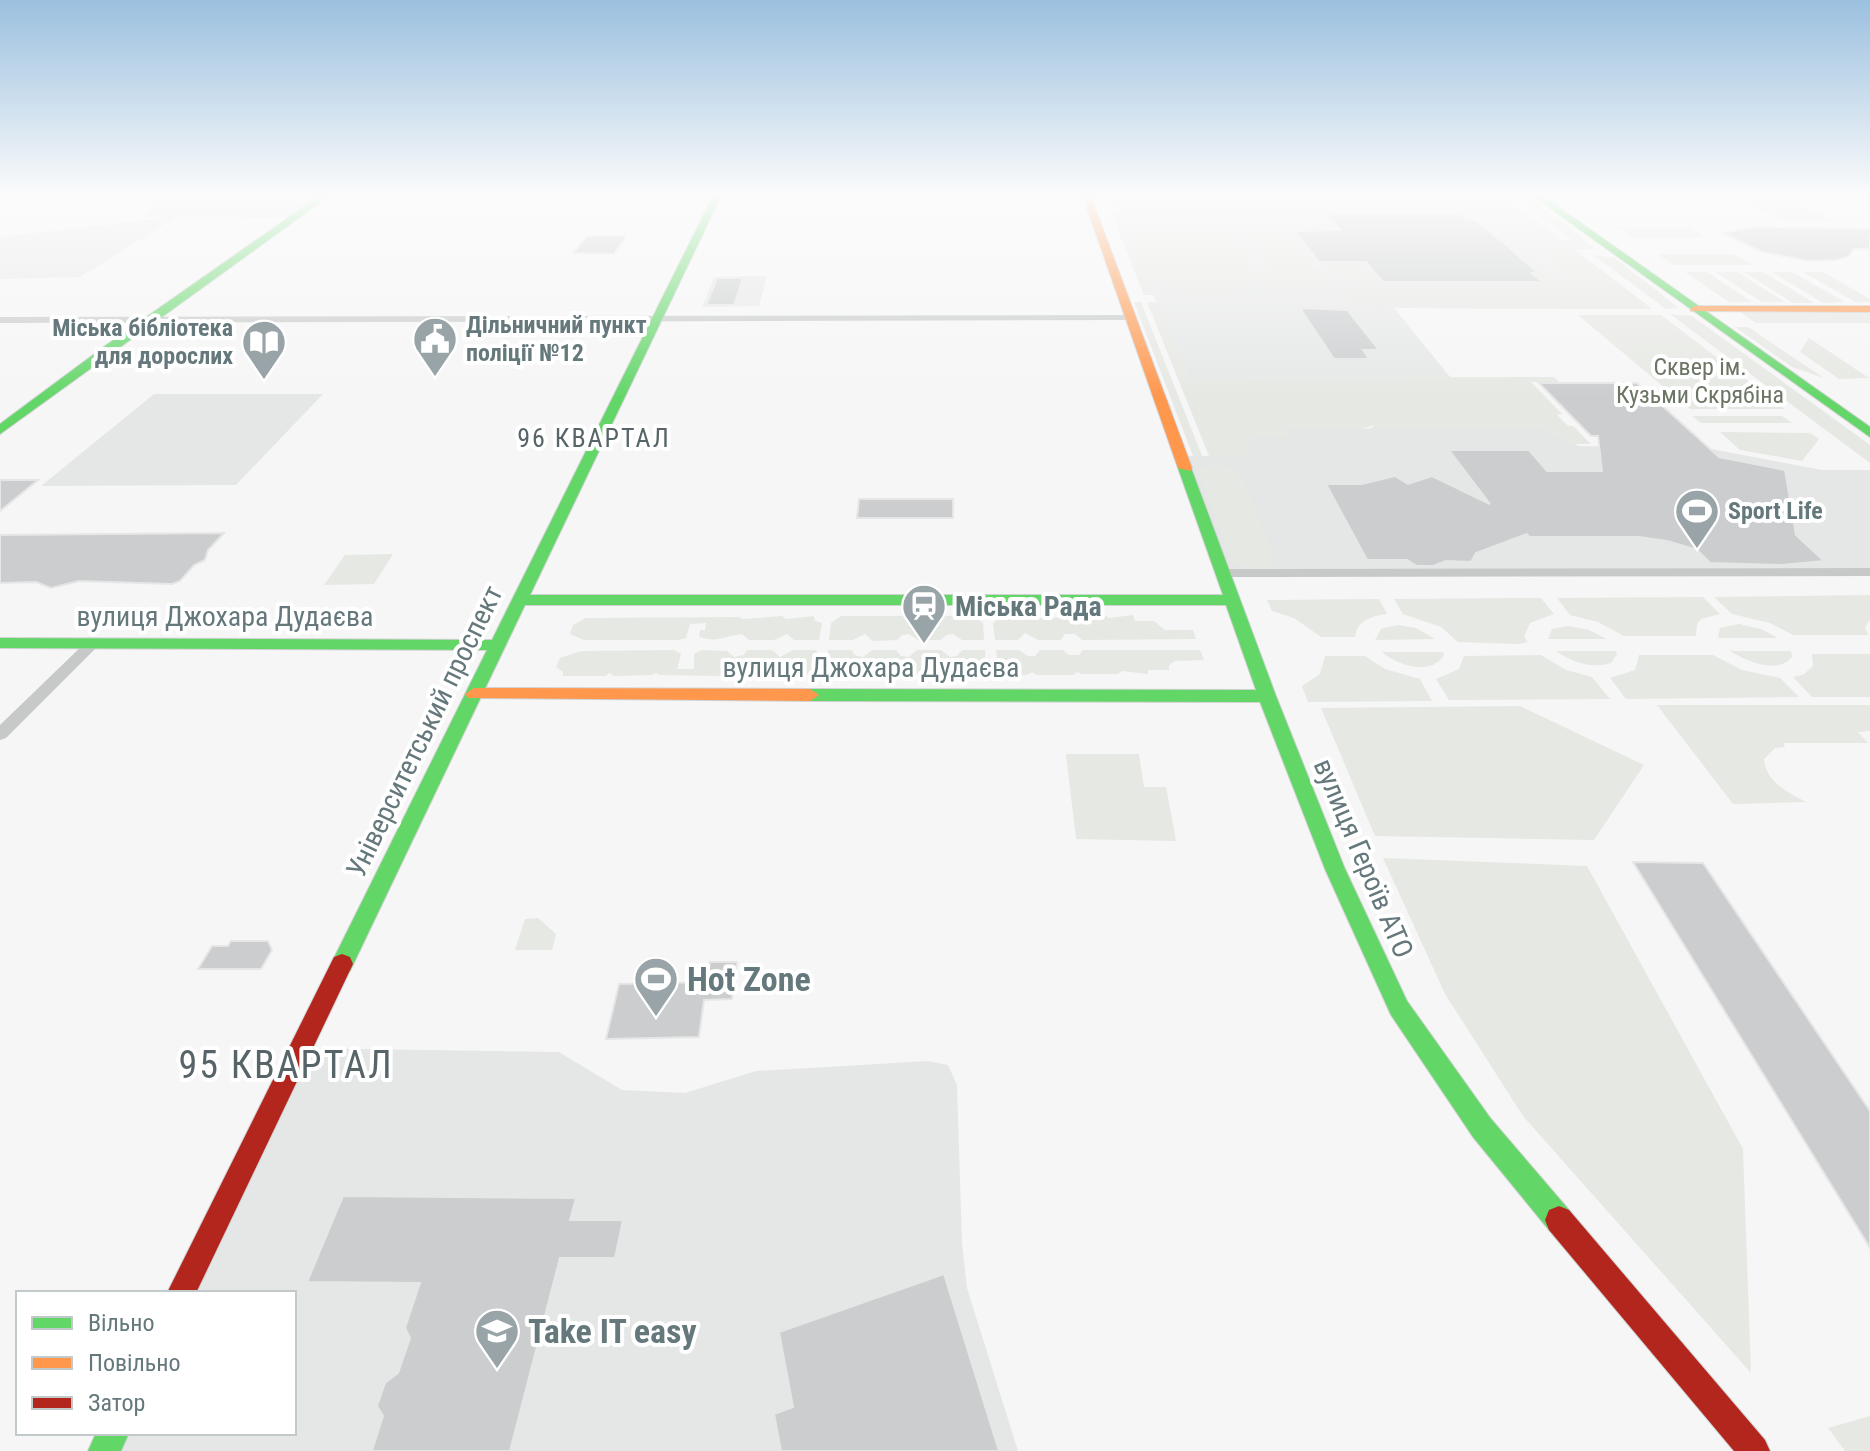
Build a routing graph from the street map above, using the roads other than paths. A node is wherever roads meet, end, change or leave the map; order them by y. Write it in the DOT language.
graph roads {
  1 [pos="232,262"];
  2 [pos="685,262"];
  3 [pos="1110,262"];
  4 [pos="1629,262"];
  5 [pos="1695,309"];
  6 [pos="1870,309"];
  7 [pos="658,317"];
  8 [pos="1130,317"];
  9 [pos="153,318"];
  10 [pos="0,320"];
  11 [pos="0,430"];
  12 [pos="1870,433"];
  13 [pos="1870,572"];
  14 [pos="1223,573"];
  15 [pos="520,600"];
  16 [pos="1233,600"];
  17 [pos="0,643"];
  18 [pos="93,643"];
  19 [pos="498,645"];
  20 [pos="474,694"];
  21 [pos="1267,696"];
  22 [pos="0,734"];
  23 [pos="182,1291"];
  24 [pos="1754,1451"];
  1 -- 9 [label="street"];
  2 -- 7 [label="street, Університетський проспект"];
  3 -- 8 [label="street, вулиця Героїв АТО"];
  4 -- 5 [label="street"];
  5 -- 6 [label="street"];
  5 -- 12 [label="street"];
  7 -- 8 [label="street"];
  7 -- 9 [label="street"];
  7 -- 15 [label="street, Університетський проспект"];
  8 -- 14 [label="street, вулиця Героїв АТО"];
  9 -- 10 [label="street"];
  9 -- 11 [label="street"];
  13 -- 14 [label="street"];
  14 -- 16 [label="street, вулиця Героїв АТО"];
  15 -- 16 [label="street"];
  15 -- 19 [label="street, Університетський проспект"];
  16 -- 21 [label="street, вулиця Героїв АТО"];
  17 -- 18 [label="street, вулиця Джохара Дудаєва"];
  18 -- 19 [label="street, вулиця Джохара Дудаєва"];
  18 -- 22 [label="street"];
  19 -- 20 [label="street, Університетський проспект"];
  20 -- 21 [label="street, вулиця Джохара Дудаєва"];
  20 -- 23 [label="street, Університетський проспект"];
  21 -- 24 [label="street, вулиця Героїв АТО"];
}
